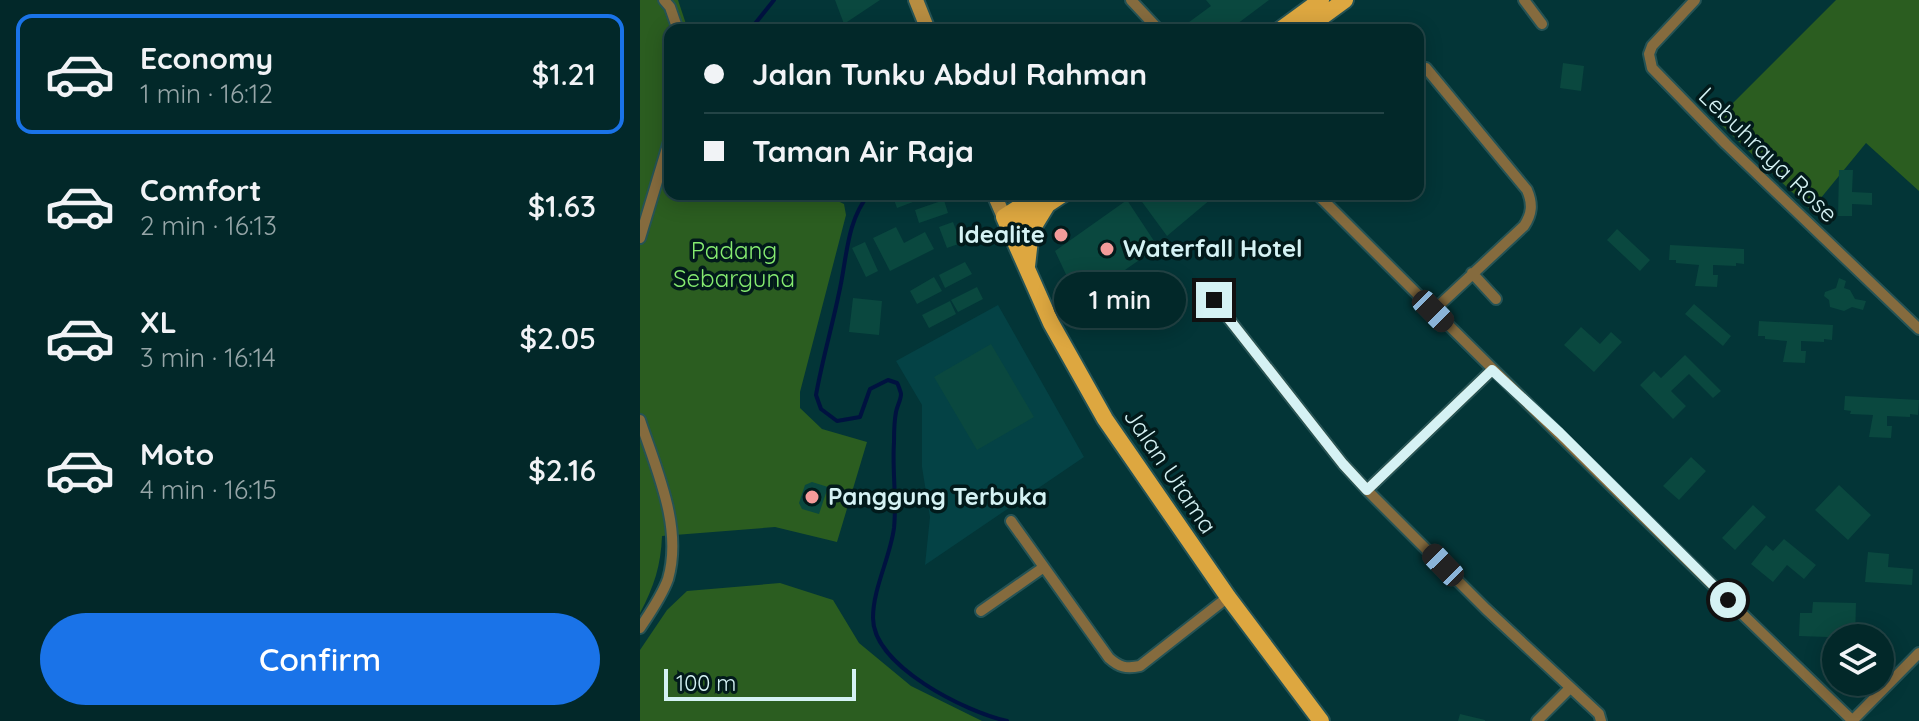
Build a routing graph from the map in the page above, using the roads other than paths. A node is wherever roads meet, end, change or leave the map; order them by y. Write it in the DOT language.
graph roads {
  1 [pos="664,0"];
  2 [pos="916,0"];
  3 [pos="1131,0"];
  4 [pos="1321,0"];
  5 [pos="1345,0"];
  6 [pos="1524,0"];
  7 [pos="1695,0"];
  8 [pos="676,24"];
  9 [pos="926,24"];
  10 [pos="1153,24"];
  11 [pos="1288,24"];
  12 [pos="1312,24"];
  13 [pos="1542,24"];
  14 [pos="1426,68"];
  15 [pos="664,158"];
  16 [pos="996,200"];
  17 [pos="1042,200"];
  18 [pos="1044,200"];
  19 [pos="1323,200"];
  20 [pos="1006,224"];
  21 [pos="640,238"];
  22 [pos="1027,269"];
  23 [pos="1472,273"];
  24 [pos="1496,299"];
  25 [pos="1214,300"];
  26 [pos="1433,311"];
  27 [pos="1919,329"];
  28 [pos="1492,370"];
  29 [pos="640,420"];
  30 [pos="1367,490"];
  31 [pos="1011,521"];
  32 [pos="1044,567"];
  33 [pos="1228,597"];
  34 [pos="981,611"];
  35 [pos="640,628"];
  36 [pos="1919,653"];
  37 [pos="1570,688"];
  38 [pos="1321,721"];
  39 [pos="1537,721"];
  40 [pos="1601,721"];
  41 [pos="1853,721"];
  1 -- 8 [label="street"];
  2 -- 9 [label="street"];
  3 -- 10 [label="street"];
  4 -- 11 [label="main road"];
  5 -- 12 [label="main road"];
  6 -- 13 [label="street"];
  7 -- 27 [label="street, Lebuhraya Rose"];
  14 -- 23 [label="street"];
  15 -- 21 [label="street"];
  16 -- 20 [label="street"];
  17 -- 20 [label="main road"];
  18 -- 22 [label="main road"];
  19 -- 26 [label="street"];
  20 -- 22 [label="main road, Jalan Utama"];
  22 -- 33 [label="main road, Jalan Utama"];
  23 -- 24 [label="street"];
  23 -- 26 [label="street"];
  25 -- 30 [label="street"];
  26 -- 28 [label="street"];
  28 -- 30 [label="street"];
  28 -- 41 [label="street"];
  29 -- 35 [label="street"];
  30 -- 37 [label="street"];
  31 -- 32 [label="street"];
  32 -- 33 [label="street"];
  32 -- 34 [label="street"];
  33 -- 38 [label="main road, Jalan Utama"];
  36 -- 41 [label="street"];
  37 -- 39 [label="street"];
  37 -- 40 [label="street"];
}
